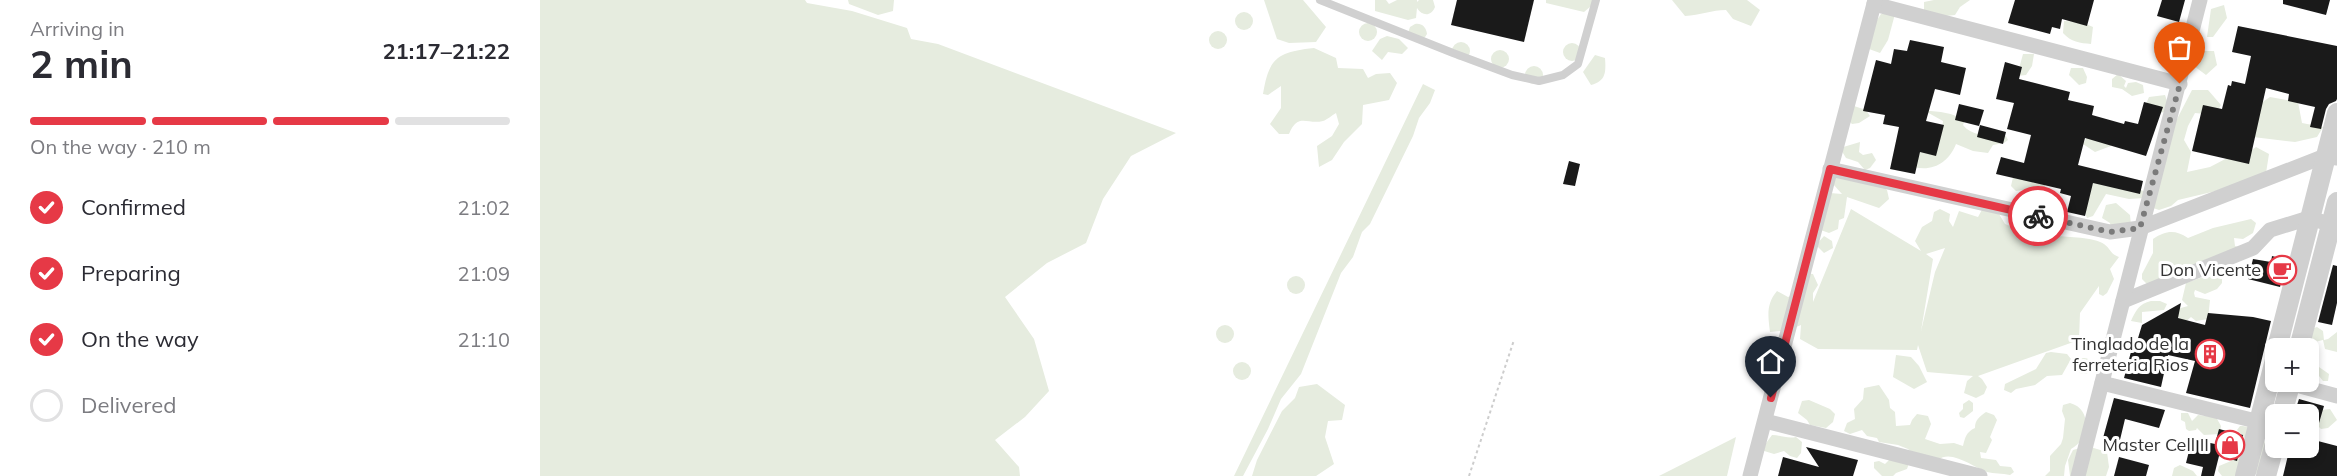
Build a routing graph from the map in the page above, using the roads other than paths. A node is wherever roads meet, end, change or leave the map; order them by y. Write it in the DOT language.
graph roads {
  1 [pos="1320,0"];
  2 [pos="1596,0"];
  3 [pos="2200,0"];
  4 [pos="1875,2"];
  5 [pos="2180,84"];
  6 [pos="2337,113"];
  7 [pos="2331,157"];
  8 [pos="1830,169"];
  9 [pos="2337,202"];
  10 [pos="2309,218"];
  11 [pos="2334,225"];
  12 [pos="2140,228"];
  13 [pos="2123,301"];
  14 [pos="2279,338"];
  15 [pos="2302,338"];
  16 [pos="2102,383"];
  17 [pos="2319,391"];
  18 [pos="2337,396"];
  19 [pos="1765,421"];
  20 [pos="2265,424"];
  21 [pos="2265,429"];
  22 [pos="2271,458"];
  23 [pos="1750,476"];
  24 [pos="1980,476"];
  25 [pos="2078,476"];
  26 [pos="2245,476"];
  27 [pos="2266,476"];
  1 -- 2 [label="lane"];
  3 -- 5 [label="street"];
  4 -- 5 [label="street"];
  4 -- 8 [label="street"];
  5 -- 12 [label="street"];
  6 -- 7 [label="street"];
  7 -- 10 [label="street"];
  7 -- 12 [label="street"];
  8 -- 12 [label="street"];
  8 -- 19 [label="street"];
  9 -- 11 [label="street"];
  10 -- 11 [label="street"];
  10 -- 13 [label="street"];
  10 -- 14 [label="street"];
  11 -- 15 [label="street"];
  12 -- 13 [label="street"];
  13 -- 16 [label="street"];
  16 -- 20 [label="street"];
  16 -- 25 [label="street"];
  17 -- 18 [label="street"];
  19 -- 23 [label="street"];
  19 -- 24 [label="street"];
  21 -- 26 [label="street"];
  22 -- 27 [label="street"];
}
